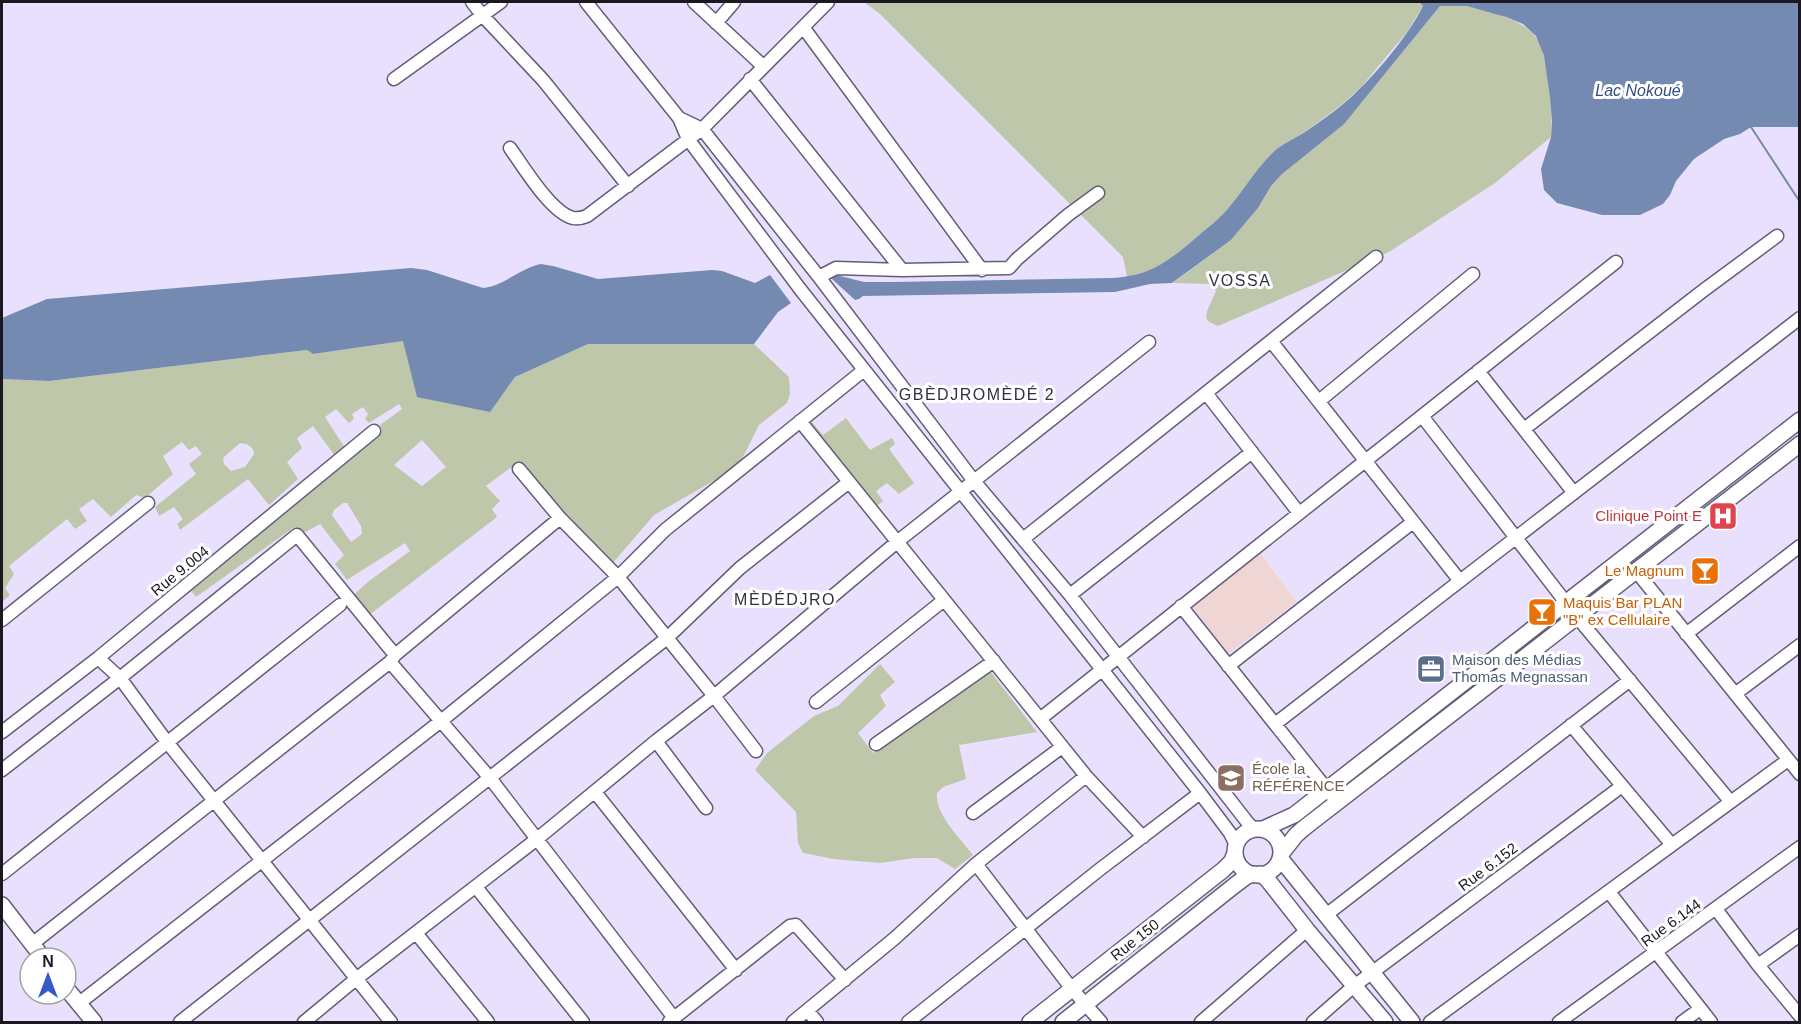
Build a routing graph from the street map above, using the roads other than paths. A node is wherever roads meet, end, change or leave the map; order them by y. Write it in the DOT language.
graph roads {
  1 [pos="472,2"];
  2 [pos="501,2"];
  3 [pos="586,2"];
  4 [pos="694,2"];
  5 [pos="734,2"];
  6 [pos="828,2"];
  7 [pos="482,15"];
  8 [pos="716,23"];
  9 [pos="803,27"];
  10 [pos="763,66"];
  11 [pos="394,79"];
  12 [pos="750,79"];
  13 [pos="680,118"];
  14 [pos="702,129"];
  15 [pos="688,140"];
  16 [pos="510,148"];
  17 [pos="628,186"];
  18 [pos="1098,193"];
  19 [pos="1777,236"];
  20 [pos="1376,257"];
  21 [pos="1616,262"];
  22 [pos="902,270"];
  23 [pos="982,270"];
  24 [pos="1473,274"];
  25 [pos="819,277"];
  26 [pos="1800,318"];
  27 [pos="1271,341"];
  28 [pos="1149,342"];
  29 [pos="864,370"];
  30 [pos="1478,371"];
  31 [pos="1206,393"];
  32 [pos="1319,401"];
  33 [pos="1422,416"];
  34 [pos="1800,420"];
  35 [pos="800,421"];
  36 [pos="1524,429"];
  37 [pos="374,431"];
  38 [pos="1800,444"];
  39 [pos="1252,452"];
  40 [pos="1365,460"];
  41 [pos="519,469"];
  42 [pos="974,481"];
  43 [pos="849,482"];
  44 [pos="959,492"];
  45 [pos="1574,493"];
  46 [pos="1703,496"];
  47 [pos="148,503"];
  48 [pos="1715,510"];
  49 [pos="1299,513"];
  50 [pos="560,518"];
  51 [pos="1413,522"];
  52 [pos="1516,537"];
  53 [pos="1023,539"];
  54 [pos="897,542"];
  55 [pos="1800,546"];
  56 [pos="1636,571"];
  57 [pos="618,578"];
  58 [pos="1460,581"];
  59 [pos="1070,595"];
  60 [pos="944,600"];
  61 [pos="1566,603"];
  62 [pos="340,605"];
  63 [pos="1181,606"];
  64 [pos="1577,617"];
  65 [pos="2,621"];
  66 [pos="1686,634"];
  67 [pos="667,638"];
  68 [pos="1797,652"];
  69 [pos="1117,657"];
  70 [pos="98,658"];
  71 [pos="392,659"];
  72 [pos="994,662"];
  73 [pos="1228,666"];
  74 [pos="1102,670"];
  75 [pos="120,678"];
  76 [pos="1630,680"];
  77 [pos="1735,694"];
  78 [pos="714,696"];
  79 [pos="816,702"];
  80 [pos="1040,719"];
  81 [pos="441,721"];
  82 [pos="1275,724"];
  83 [pos="1571,725"];
  84 [pos="2,732"];
  85 [pos="656,741"];
  86 [pos="167,742"];
  87 [pos="876,744"];
  88 [pos="1062,747"];
  89 [pos="756,751"];
  90 [pos="1788,760"];
  91 [pos="2,770"];
  92 [pos="1800,774"];
  93 [pos="1086,776"];
  94 [pos="490,778"];
  95 [pos="1622,786"];
  96 [pos="1327,789"];
  97 [pos="595,792"];
  98 [pos="1200,793"];
  99 [pos="215,801"];
  100 [pos="1731,801"];
  101 [pos="1337,802"];
  102 [pos="706,808"];
  103 [pos="973,813"];
  104 [pos="1258,829"];
  105 [pos="1143,837"];
  106 [pos="537,839"];
  107 [pos="1672,845"];
  108 [pos="1800,847"];
  109 [pos="1235,849"];
  110 [pos="1280,856"];
  111 [pos="261,860"];
  112 [pos="976,864"];
  113 [pos="2,874"];
  114 [pos="1257,874"];
  115 [pos="476,887"];
  116 [pos="1609,891"];
  117 [pos="2,905"];
  118 [pos="1716,909"];
  119 [pos="1326,915"];
  120 [pos="309,921"];
  121 [pos="1026,928"];
  122 [pos="1307,930"];
  123 [pos="416,933"];
  124 [pos="1800,935"];
  125 [pos="32,944"];
  126 [pos="1657,952"];
  127 [pos="1758,965"];
  128 [pos="736,970"];
  129 [pos="1372,973"];
  130 [pos="356,979"];
  131 [pos="845,980"];
  132 [pos="1354,986"];
  133 [pos="1072,989"];
  134 [pos="78,1004"];
  135 [pos="1085,1004"];
  136 [pos="1700,1009"];
  137 [pos="808,1011"];
  138 [pos="1800,1016"];
  139 [pos="671,1020"];
  140 [pos="94,1023"];
  141 [pos="180,1023"];
  142 [pos="303,1023"];
  143 [pos="391,1023"];
  144 [pos="488,1023"];
  145 [pos="584,1023"];
  146 [pos="793,1023"];
  147 [pos="817,1023"];
  148 [pos="908,1023"];
  149 [pos="1030,1023"];
  150 [pos="1063,1023"];
  151 [pos="1101,1023"];
  152 [pos="1201,1023"];
  153 [pos="1312,1023"];
  154 [pos="1385,1023"];
  155 [pos="1412,1023"];
  156 [pos="1430,1023"];
  157 [pos="1559,1023"];
  158 [pos="1682,1023"];
  159 [pos="1711,1023"];
  1 -- 7 [label="street"];
  2 -- 7 [label="street"];
  3 -- 13 [label="street"];
  4 -- 8 [label="street"];
  5 -- 8 [label="street"];
  6 -- 9 [label="street"];
  7 -- 11 [label="street"];
  7 -- 17 [label="street"];
  8 -- 10 [label="street"];
  9 -- 10 [label="street"];
  9 -- 23 [label="street"];
  10 -- 12 [label="street"];
  12 -- 14 [label="street"];
  12 -- 22 [label="street"];
  13 -- 14 [label="street"];
  13 -- 15 [label="street"];
  14 -- 15 [label="street"];
  14 -- 25 [label="street"];
  15 -- 17 [label="street"];
  15 -- 29 [label="street"];
  16 -- 17 [label="street"];
  18 -- 23 [label="street"];
  19 -- 36 [label="street"];
  20 -- 27 [label="street"];
  21 -- 30 [label="street"];
  22 -- 23 [label="street"];
  22 -- 25 [label="street"];
  24 -- 32 [label="street"];
  25 -- 42 [label="street"];
  26 -- 45 [label="street"];
  27 -- 31 [label="street"];
  27 -- 32 [label="street"];
  28 -- 42 [label="street"];
  29 -- 35 [label="street"];
  29 -- 44 [label="street"];
  30 -- 33 [label="street"];
  30 -- 36 [label="street"];
  31 -- 39 [label="street"];
  31 -- 53 [label="street"];
  32 -- 40 [label="street"];
  33 -- 40 [label="street"];
  33 -- 52 [label="street"];
  34 -- 46 [label="main road"];
  35 -- 43 [label="street"];
  35 -- 57 [label="street"];
  36 -- 45 [label="street"];
  37 -- 70 [label="street, Rue 9.004"];
  38 -- 48 [label="main road"];
  39 -- 49 [label="street"];
  39 -- 59 [label="street"];
  40 -- 49 [label="street"];
  40 -- 51 [label="street"];
  41 -- 50 [label="street"];
  42 -- 44 [label="street"];
  42 -- 53 [label="street"];
  43 -- 54 [label="street"];
  43 -- 67 [label="street"];
  44 -- 54 [label="street"];
  44 -- 74 [label="street"];
  45 -- 52 [label="street"];
  46 -- 48 [label="main road"];
  46 -- 61 [label="main road"];
  47 -- 65 [label="street"];
  48 -- 56 [label="main road"];
  49 -- 63 [label="street"];
  50 -- 57 [label="street"];
  50 -- 71 [label="street"];
  51 -- 58 [label="street"];
  51 -- 73 [label="street"];
  52 -- 58 [label="street"];
  52 -- 61 [label="street"];
  53 -- 59 [label="street"];
  54 -- 60 [label="street"];
  54 -- 78 [label="street"];
  55 -- 66 [label="street"];
  56 -- 64 [label="main road"];
  56 -- 66 [label="street"];
  57 -- 67 [label="street"];
  57 -- 81 [label="street"];
  58 -- 82 [label="street"];
  59 -- 69 [label="street"];
  60 -- 72 [label="street"];
  60 -- 79 [label="street"];
  61 -- 64 [label="street"];
  61 -- 96 [label="main road"];
  62 -- 86 [label="street"];
  63 -- 69 [label="street"];
  63 -- 73 [label="street"];
  64 -- 76 [label="street"];
  64 -- 101 [label="main road"];
  66 -- 77 [label="street"];
  67 -- 78 [label="street"];
  67 -- 94 [label="street"];
  68 -- 77 [label="street"];
  69 -- 74 [label="street"];
  69 -- 104 [label="street"];
  70 -- 75 [label="street"];
  70 -- 84 [label="street, Rue 9.004"];
  71 -- 75 [label="street"];
  71 -- 81 [label="street"];
  71 -- 99 [label="street"];
  72 -- 80 [label="street"];
  72 -- 87 [label="street"];
  73 -- 82 [label="street"];
  74 -- 80 [label="street"];
  74 -- 98 [label="street"];
  75 -- 86 [label="street"];
  75 -- 91 [label="street"];
  76 -- 83 [label="street"];
  76 -- 100 [label="street"];
  77 -- 90 [label="street"];
  78 -- 85 [label="street"];
  78 -- 89 [label="street"];
  80 -- 88 [label="street"];
  81 -- 94 [label="street"];
  81 -- 111 [label="street"];
  82 -- 96 [label="street"];
  83 -- 95 [label="street"];
  83 -- 119 [label="street"];
  85 -- 97 [label="street"];
  85 -- 102 [label="street"];
  86 -- 99 [label="street"];
  86 -- 113 [label="street"];
  88 -- 93 [label="street"];
  88 -- 103 [label="street"];
  90 -- 92 [label="street"];
  90 -- 100 [label="street"];
  93 -- 105 [label="street"];
  93 -- 112 [label="street"];
  94 -- 106 [label="street"];
  94 -- 120 [label="street"];
  95 -- 107 [label="street"];
  95 -- 129 [label="street, Rue 6.152"];
  96 -- 101 [label="street"];
  96 -- 104 [label="main road"];
  97 -- 106 [label="street"];
  97 -- 128 [label="street"];
  98 -- 105 [label="street"];
  98 -- 109 [label="street"];
  99 -- 111 [label="street"];
  99 -- 125 [label="street"];
  100 -- 107 [label="street"];
  101 -- 110 [label="main road"];
  104 -- 109 [label="main road"];
  104 -- 110 [label="main road"];
  105 -- 121 [label="street"];
  106 -- 115 [label="street"];
  106 -- 139 [label="street"];
  107 -- 116 [label="street"];
  108 -- 118 [label="street, Rue 6.144"];
  109 -- 114 [label="main road"];
  109 -- 133 [label="main road, Rue 150"];
  110 -- 114 [label="main road"];
  110 -- 119 [label="main road"];
  111 -- 120 [label="street"];
  111 -- 134 [label="street"];
  112 -- 121 [label="street"];
  112 -- 131 [label="street"];
  114 -- 122 [label="main road"];
  114 -- 135 [label="main road, Rue 150"];
  115 -- 123 [label="street"];
  115 -- 145 [label="street"];
  116 -- 126 [label="street"];
  116 -- 156 [label="street"];
  117 -- 125 [label="main road"];
  118 -- 126 [label="street, Rue 6.144"];
  118 -- 127 [label="street"];
  119 -- 129 [label="main road"];
  120 -- 130 [label="street"];
  120 -- 141 [label="street"];
  121 -- 133 [label="street"];
  121 -- 148 [label="street"];
  122 -- 132 [label="main road"];
  122 -- 152 [label="street"];
  123 -- 130 [label="street"];
  123 -- 144 [label="street"];
  124 -- 127 [label="street"];
  126 -- 136 [label="street"];
  126 -- 157 [label="street, Rue 6.144"];
  127 -- 138 [label="street"];
  128 -- 131 [label="street"];
  128 -- 139 [label="street"];
  129 -- 132 [label="street, Rue 6.152"];
  129 -- 155 [label="main road"];
  130 -- 142 [label="street"];
  130 -- 143 [label="street"];
  131 -- 137 [label="street"];
  132 -- 153 [label="street, Rue 6.152"];
  132 -- 154 [label="main road"];
  133 -- 135 [label="street"];
  133 -- 149 [label="main road, Rue 150"];
  134 -- 140 [label="main road"];
  135 -- 150 [label="main road, Rue 150"];
  135 -- 151 [label="street"];
  136 -- 158 [label="street"];
  136 -- 159 [label="street"];
  137 -- 146 [label="street"];
  137 -- 147 [label="street"];
}
